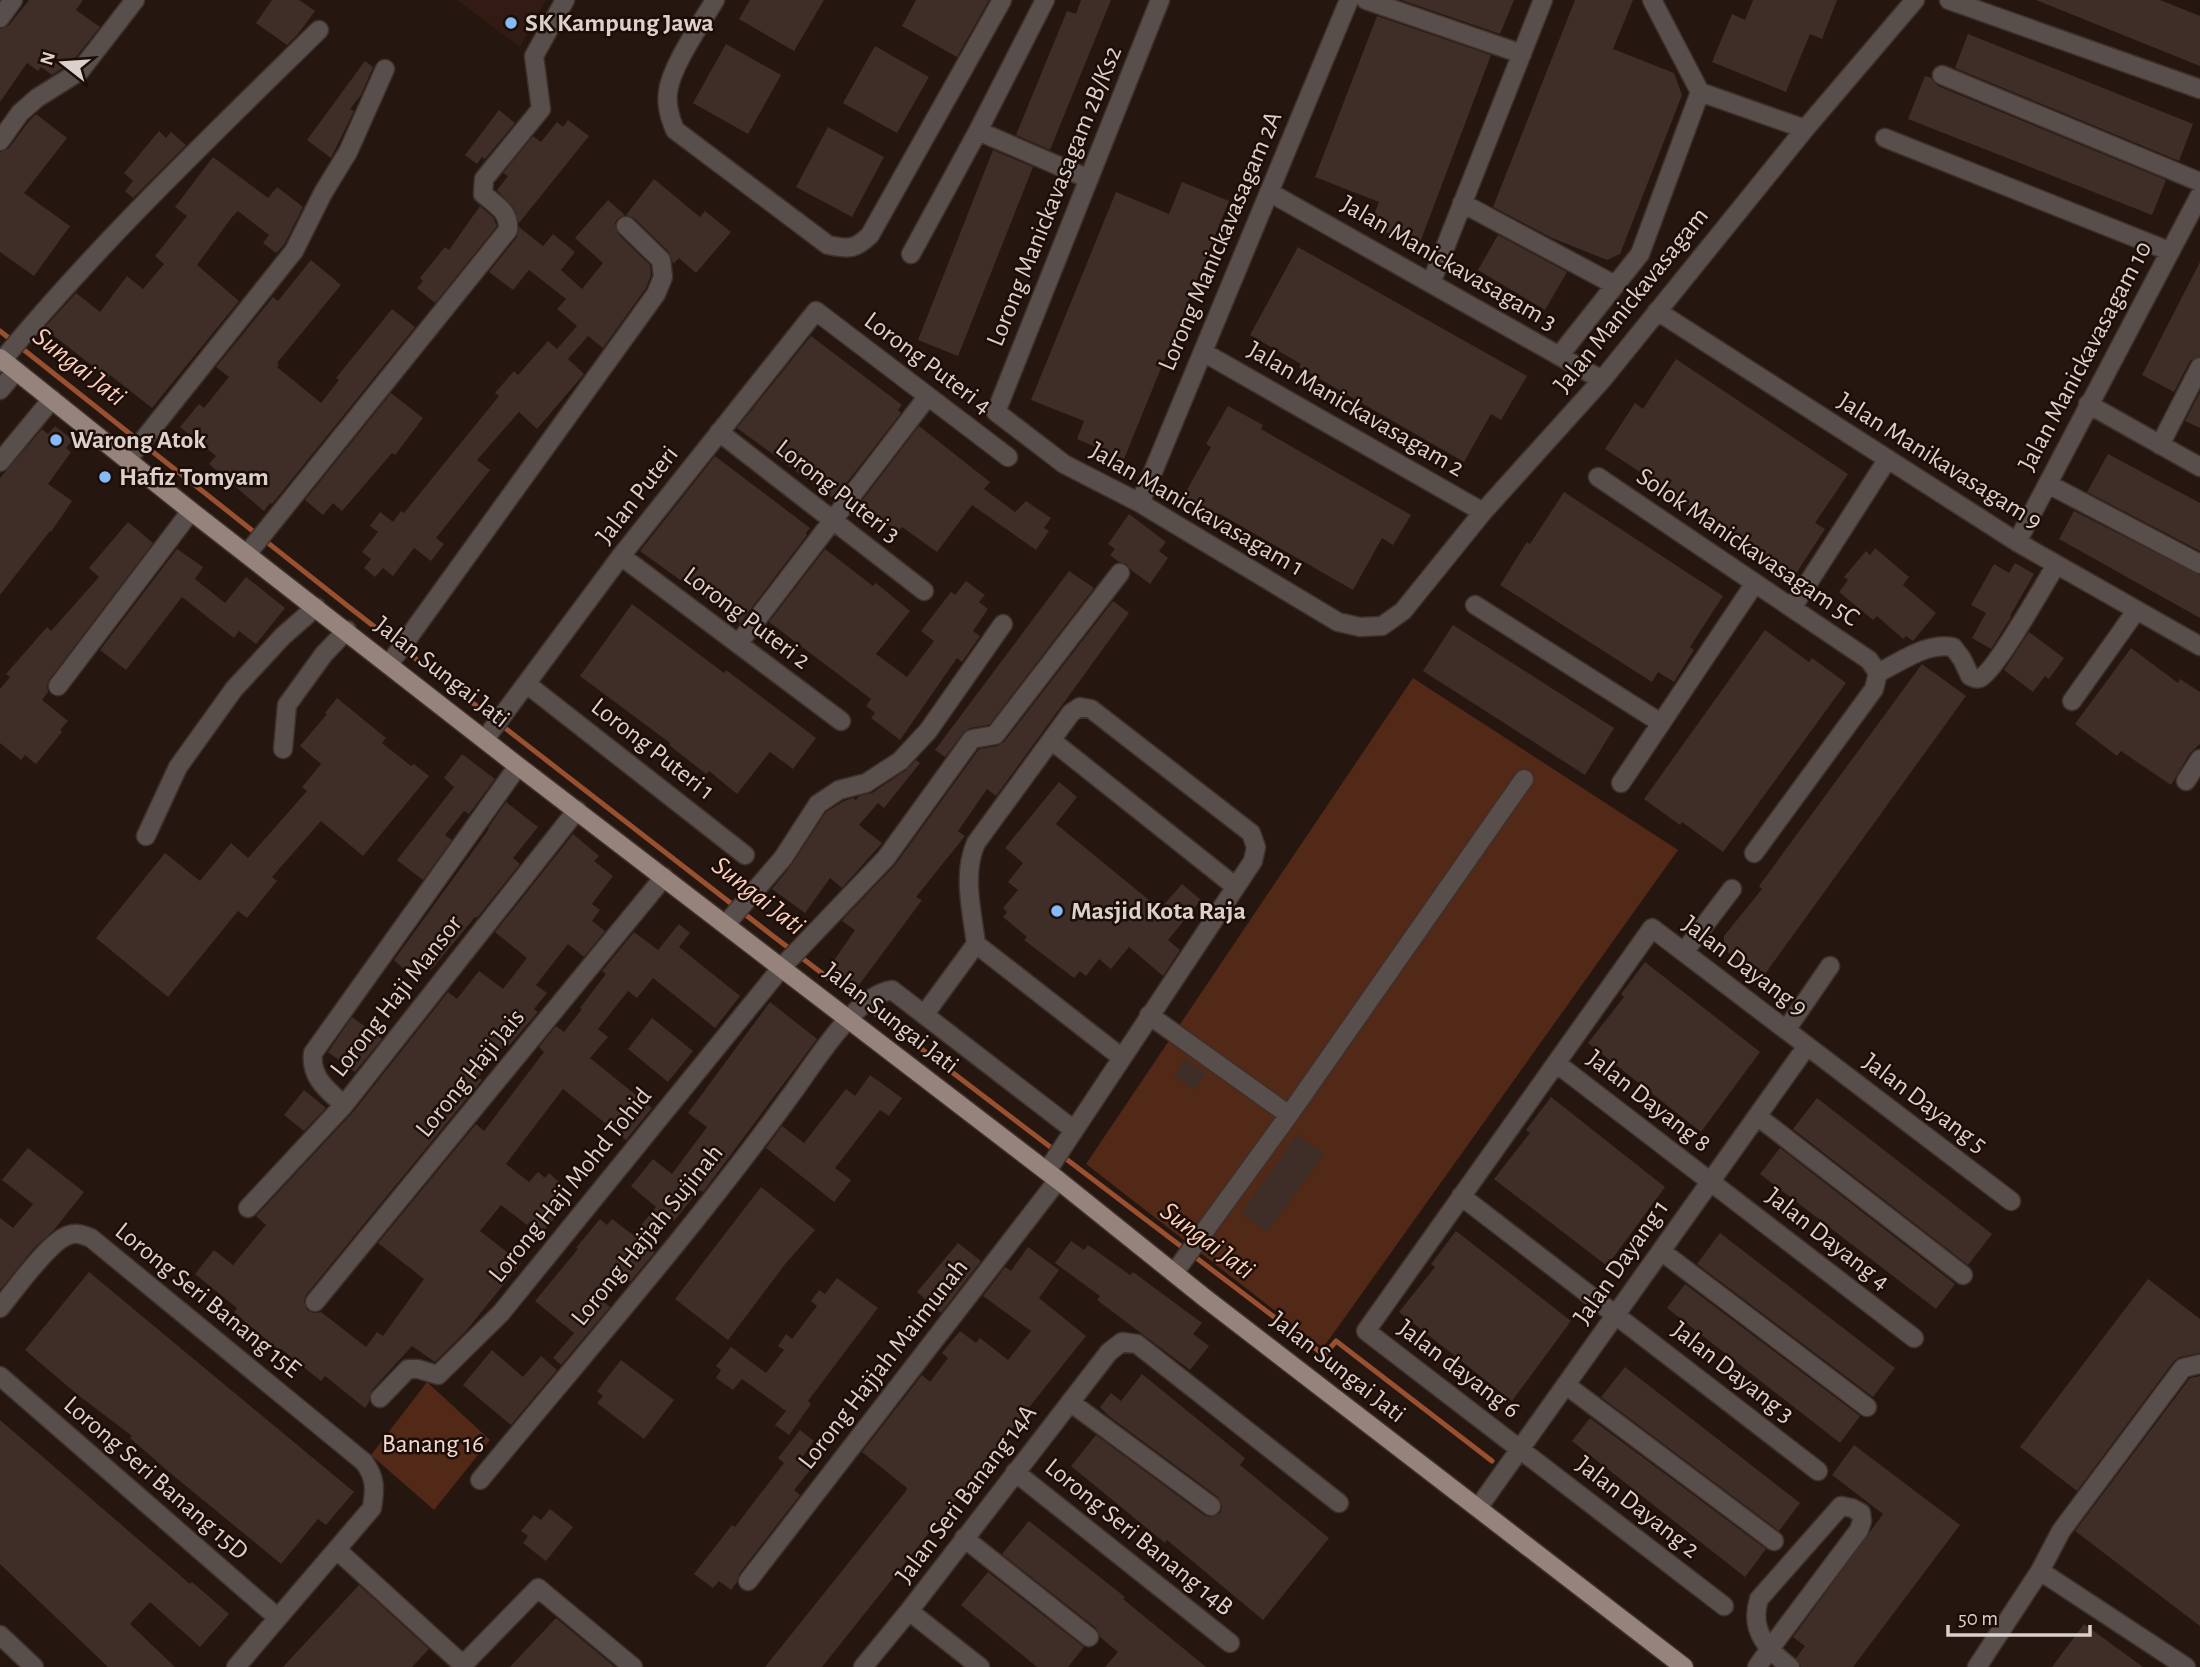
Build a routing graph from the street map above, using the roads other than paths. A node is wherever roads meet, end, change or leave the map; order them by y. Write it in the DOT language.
graph roads {
  1 [pos="13,0"];
  2 [pos="135,0"];
  3 [pos="565,0"];
  4 [pos="715,0"];
  5 [pos="1002,0"];
  6 [pos="1045,0"];
  7 [pos="1160,0"];
  8 [pos="1349,0"];
  9 [pos="1366,0"];
  10 [pos="1543,0"];
  11 [pos="1652,0"];
  12 [pos="1915,0"];
  13 [pos="1949,0"];
  14 [pos="0,18"];
  15 [pos="319,30"];
  16 [pos="1522,54"];
  17 [pos="385,69"];
  18 [pos="1942,75"];
  19 [pos="2200,89"];
  20 [pos="1700,92"];
  21 [pos="1805,129"];
  22 [pos="978,131"];
  23 [pos="1885,138"];
  24 [pos="0,141"];
  25 [pos="1089,178"];
  26 [pos="2200,182"];
  27 [pos="1269,191"];
  28 [pos="2200,195"];
  29 [pos="1462,203"];
  30 [pos="2194,220"];
  31 [pos="626,226"];
  32 [pos="2169,251"];
  33 [pos="911,254"];
  34 [pos="1431,283"];
  35 [pos="1615,285"];
  36 [pos="816,311"];
  37 [pos="1657,311"];
  38 [pos="1202,352"];
  39 [pos="1559,356"];
  40 [pos="8,357"];
  41 [pos="2200,368"];
  42 [pos="1602,380"];
  43 [pos="0,390"];
  44 [pos="928,396"];
  45 [pos="52,400"];
  46 [pos="2088,404"];
  47 [pos="996,412"];
  48 [pos="719,432"];
  49 [pos="2160,444"];
  50 [pos="136,449"];
  51 [pos="1008,457"];
  52 [pos="1887,460"];
  53 [pos="0,462"];
  54 [pos="2200,467"];
  55 [pos="1598,477"];
  56 [pos="2048,484"];
  57 [pos="1140,503"];
  58 [pos="191,510"];
  59 [pos="1483,512"];
  60 [pos="833,521"];
  61 [pos="2017,542"];
  62 [pos="257,543"];
  63 [pos="621,556"];
  64 [pos="2200,564"];
  65 [pos="2056,565"];
  66 [pos="1120,573"];
  67 [pos="1755,583"];
  68 [pos="924,591"];
  69 [pos="1475,605"];
  70 [pos="316,607"];
  71 [pos="1792,608"];
  72 [pos="2136,611"];
  73 [pos="1003,624"];
  74 [pos="1382,626"];
  75 [pos="347,630"];
  76 [pos="738,644"];
  77 [pos="2200,646"];
  78 [pos="398,652"];
  79 [pos="1873,666"];
  80 [pos="528,685"];
  81 [pos="58,686"];
  82 [pos="2072,701"];
  83 [pos="841,722"];
  84 [pos="1661,723"];
  85 [pos="494,728"];
  86 [pos="1051,740"];
  87 [pos="283,748"];
  88 [pos="2200,759"];
  89 [pos="518,766"];
  90 [pos="1524,779"];
  91 [pos="2186,781"];
  92 [pos="1621,783"];
  93 [pos="577,810"];
  94 [pos="146,836"];
  95 [pos="1754,853"];
  96 [pos="745,855"];
  97 [pos="664,877"];
  98 [pos="1236,887"];
  99 [pos="1732,889"];
  100 [pos="735,914"];
  101 [pos="976,944"];
  102 [pos="1684,952"];
  103 [pos="791,957"];
  104 [pos="1830,966"];
  105 [pos="860,1008"];
  106 [pos="924,1015"];
  107 [pos="1149,1015"];
  108 [pos="1786,1030"];
  109 [pos="1807,1046"];
  110 [pos="1121,1057"];
  111 [pos="1556,1063"];
  112 [pos="344,1105"];
  113 [pos="1289,1115"];
  114 [pos="1757,1116"];
  115 [pos="1074,1130"];
  116 [pos="1055,1165"];
  117 [pos="1710,1182"];
  118 [pos="1461,1196"];
  119 [pos="2011,1201"];
  120 [pos="248,1208"];
  121 [pos="1661,1251"];
  122 [pos="1182,1261"];
  123 [pos="1963,1275"];
  124 [pos="315,1303"];
  125 [pos="0,1308"];
  126 [pos="1616,1315"];
  127 [pos="1914,1338"];
  128 [pos="2200,1364"];
  129 [pos="0,1376"];
  130 [pos="1566,1385"];
  131 [pos="380,1398"];
  132 [pos="1070,1402"];
  133 [pos="1867,1407"];
  134 [pos="1520,1449"];
  135 [pos="1818,1471"];
  136 [pos="1015,1472"];
  137 [pos="480,1480"];
  138 [pos="1339,1503"];
  139 [pos="1211,1506"];
  140 [pos="1478,1508"];
  141 [pos="964,1538"];
  142 [pos="1774,1541"];
  143 [pos="337,1550"];
  144 [pos="2040,1571"];
  145 [pos="748,1581"];
  146 [pos="1724,1606"];
  147 [pos="909,1611"];
  148 [pos="278,1618"];
  149 [pos="0,1635"];
  150 [pos="1089,1637"];
  151 [pos="1230,1643"];
  152 [pos="1769,1650"];
  153 [pos="462,1666"];
  154 [pos="34,1667"];
  155 [pos="236,1667"];
  156 [pos="633,1667"];
  157 [pos="863,1667"];
  158 [pos="980,1667"];
  159 [pos="1684,1667"];
  160 [pos="1757,1667"];
  161 [pos="1790,1667"];
  162 [pos="1977,1667"];
  163 [pos="2186,1667"];
  1 -- 14 [label="street"];
  2 -- 24 [label="street"];
  3 -- 62 [label="street"];
  4 -- 5 [label="street"];
  6 -- 22 [label="street"];
  7 -- 25 [label="street, Lorong Manickavasagam 2B/Ks2"];
  8 -- 27 [label="street, Lorong Manickavasagam 2A"];
  9 -- 16 [label="street"];
  10 -- 16 [label="street"];
  11 -- 20 [label="street"];
  12 -- 21 [label="street, Jalan Manickavasagam"];
  13 -- 19 [label="street"];
  15 -- 40 [label="street"];
  16 -- 29 [label="street"];
  17 -- 50 [label="street"];
  18 -- 26 [label="street"];
  20 -- 21 [label="street"];
  20 -- 35 [label="street"];
  21 -- 37 [label="street, Jalan Manickavasagam"];
  22 -- 25 [label="street"];
  22 -- 33 [label="street"];
  23 -- 32 [label="street"];
  25 -- 47 [label="street, Lorong Manickavasagam 2B/Ks2"];
  27 -- 34 [label="street, Jalan Manickavasagam 3"];
  27 -- 38 [label="street, Lorong Manickavasagam 2A"];
  28 -- 30 [label="street, Jalan Manickavasagam 10"];
  29 -- 34 [label="street"];
  29 -- 35 [label="street"];
  30 -- 32 [label="street, Jalan Manickavasagam 10"];
  31 -- 78 [label="street"];
  32 -- 46 [label="street, Jalan Manickavasagam 10"];
  34 -- 39 [label="street, Jalan Manickavasagam 3"];
  35 -- 39 [label="street"];
  36 -- 44 [label="street, Lorong Puteri 4"];
  36 -- 48 [label="street, Jalan Puteri"];
  37 -- 42 [label="street, Jalan Manickavasagam"];
  37 -- 52 [label="street, Jalan Manikavasagam 9"];
  38 -- 57 [label="street, Lorong Manickavasagam 2A"];
  38 -- 59 [label="street, Jalan Manickavasagam 2"];
  39 -- 42 [label="street, Jalan Manickavasagam 3"];
  40 -- 43 [label="street"];
  40 -- 45 [label="main road, Jalan Sungai Jati"];
  41 -- 49 [label="street"];
  42 -- 59 [label="street, Jalan Manickavasagam"];
  44 -- 51 [label="street, Lorong Puteri 4"];
  44 -- 60 [label="street"];
  45 -- 50 [label="main road, Jalan Sungai Jati"];
  45 -- 53 [label="street"];
  46 -- 49 [label="street"];
  46 -- 56 [label="street, Jalan Manickavasagam 10"];
  47 -- 57 [label="street, Jalan Manickavasagam 1"];
  48 -- 60 [label="street, Lorong Puteri 3"];
  48 -- 63 [label="street, Jalan Puteri"];
  49 -- 54 [label="street"];
  50 -- 58 [label="main road, Jalan Sungai Jati"];
  52 -- 61 [label="street, Jalan Manikavasagam 9"];
  52 -- 71 [label="street"];
  55 -- 67 [label="street, Solok Manickavasagam 5C"];
  56 -- 61 [label="street, Jalan Manickavasagam 10"];
  56 -- 64 [label="street"];
  57 -- 74 [label="street, Jalan Manickavasagam 1"];
  58 -- 62 [label="main road, Jalan Sungai Jati"];
  58 -- 81 [label="street"];
  59 -- 74 [label="street, Jalan Manickavasagam"];
  60 -- 68 [label="street, Lorong Puteri 3"];
  60 -- 76 [label="street"];
  61 -- 65 [label="street, Jalan Manikavasagam 9"];
  62 -- 70 [label="main road, Jalan Sungai Jati"];
  63 -- 76 [label="street, Lorong Puteri 2"];
  63 -- 80 [label="street, Jalan Puteri"];
  65 -- 72 [label="street, Jalan Manikavasagam 9"];
  65 -- 79 [label="street"];
  66 -- 103 [label="street"];
  67 -- 71 [label="street, Solok Manickavasagam 5C"];
  67 -- 84 [label="street"];
  69 -- 84 [label="street"];
  70 -- 75 [label="main road, Jalan Sungai Jati"];
  70 -- 94 [label="street"];
  71 -- 79 [label="street, Solok Manickavasagam 5C"];
  72 -- 77 [label="street, Jalan Manikavasagam 9"];
  72 -- 82 [label="street"];
  73 -- 100 [label="street"];
  75 -- 78 [label="main road, Jalan Sungai Jati"];
  75 -- 87 [label="street"];
  76 -- 83 [label="street, Lorong Puteri 2"];
  78 -- 85 [label="main road, Jalan Sungai Jati"];
  79 -- 95 [label="street"];
  80 -- 85 [label="street, Jalan Puteri"];
  80 -- 96 [label="street, Lorong Puteri 1"];
  84 -- 92 [label="street"];
  85 -- 89 [label="main road, Jalan Sungai Jati"];
  86 -- 98 [label="street"];
  86 -- 98 [label="street, Lorong Hajjah Maimunah"];
  86 -- 101 [label="street, Lorong Hajjah Maimunah"];
  88 -- 91 [label="street"];
  89 -- 93 [label="main road, Jalan Sungai Jati"];
  89 -- 112 [label="street"];
  90 -- 113 [label="street"];
  93 -- 97 [label="main road, Jalan Sungai Jati"];
  93 -- 112 [label="street, Lorong Haji Mansor"];
  97 -- 100 [label="main road, Jalan Sungai Jati"];
  97 -- 124 [label="street, Lorong Haji Jais"];
  98 -- 107 [label="street, Lorong Hajjah Maimunah"];
  99 -- 102 [label="street"];
  100 -- 103 [label="main road, Jalan Sungai Jati"];
  101 -- 106 [label="street"];
  101 -- 110 [label="street"];
  102 -- 108 [label="street, Jalan Dayang 9"];
  102 -- 111 [label="street, Jalan Dayang 9"];
  103 -- 105 [label="main road, Jalan Sungai Jati"];
  103 -- 131 [label="street, Lorong Haji Mohd Tohid"];
  104 -- 108 [label="street"];
  105 -- 106 [label="street"];
  105 -- 116 [label="main road, Jalan Sungai Jati"];
  105 -- 137 [label="street, Lorong Hajjah Sujinah"];
  106 -- 115 [label="street"];
  107 -- 110 [label="street, Lorong Hajjah Maimunah"];
  107 -- 113 [label="street"];
  108 -- 109 [label="street, Jalan Dayang 9"];
  109 -- 114 [label="street, Jalan Dayang 1"];
  109 -- 119 [label="street, Jalan Dayang 5"];
  110 -- 115 [label="street, Lorong Hajjah Maimunah"];
  111 -- 117 [label="street, Jalan Dayang 8"];
  111 -- 118 [label="street"];
  112 -- 120 [label="street, Lorong Haji Mansor"];
  113 -- 122 [label="street"];
  114 -- 117 [label="street, Jalan Dayang 1"];
  114 -- 123 [label="street"];
  115 -- 116 [label="street, Lorong Hajjah Maimunah"];
  116 -- 122 [label="main road, Jalan Sungai Jati"];
  116 -- 145 [label="street, Lorong Hajjah Maimunah"];
  117 -- 121 [label="street, Jalan Dayang 1"];
  117 -- 127 [label="street, Jalan Dayang 4"];
  118 -- 126 [label="street, Jalan Dayang 3"];
  118 -- 134 [label="street, Jalan dayang 6"];
  121 -- 126 [label="street, Jalan Dayang 1"];
  121 -- 133 [label="street"];
  122 -- 140 [label="main road, Jalan Sungai Jati"];
  125 -- 143 [label="street, Lorong Seri Banang 15E"];
  126 -- 130 [label="street, Jalan Dayang 1"];
  126 -- 135 [label="street, Jalan Dayang 3"];
  128 -- 144 [label="street"];
  129 -- 148 [label="street, Lorong Seri Banang 15D"];
  130 -- 134 [label="street, Jalan Dayang 1"];
  130 -- 142 [label="street"];
  132 -- 136 [label="street, Jalan Seri Banang 14A"];
  132 -- 138 [label="street, Jalan Seri Banang 14A"];
  132 -- 139 [label="street"];
  134 -- 140 [label="street, Jalan Dayang 1"];
  134 -- 146 [label="street, Jalan Dayang 2"];
  136 -- 141 [label="street, Jalan Seri Banang 14A"];
  136 -- 151 [label="street, Lorong Seri Banang 14B"];
  140 -- 159 [label="main road, Jalan Sungai Jati"];
  141 -- 147 [label="street, Jalan Seri Banang 14A"];
  141 -- 150 [label="street"];
  143 -- 148 [label="street"];
  143 -- 153 [label="street"];
  144 -- 162 [label="street"];
  144 -- 163 [label="street"];
  147 -- 157 [label="street, Jalan Seri Banang 14A"];
  147 -- 158 [label="street"];
  148 -- 155 [label="street"];
  149 -- 154 [label="street"];
  152 -- 152 [label="street"];
  152 -- 160 [label="street"];
  152 -- 161 [label="street"];
  153 -- 156 [label="street"];
}
